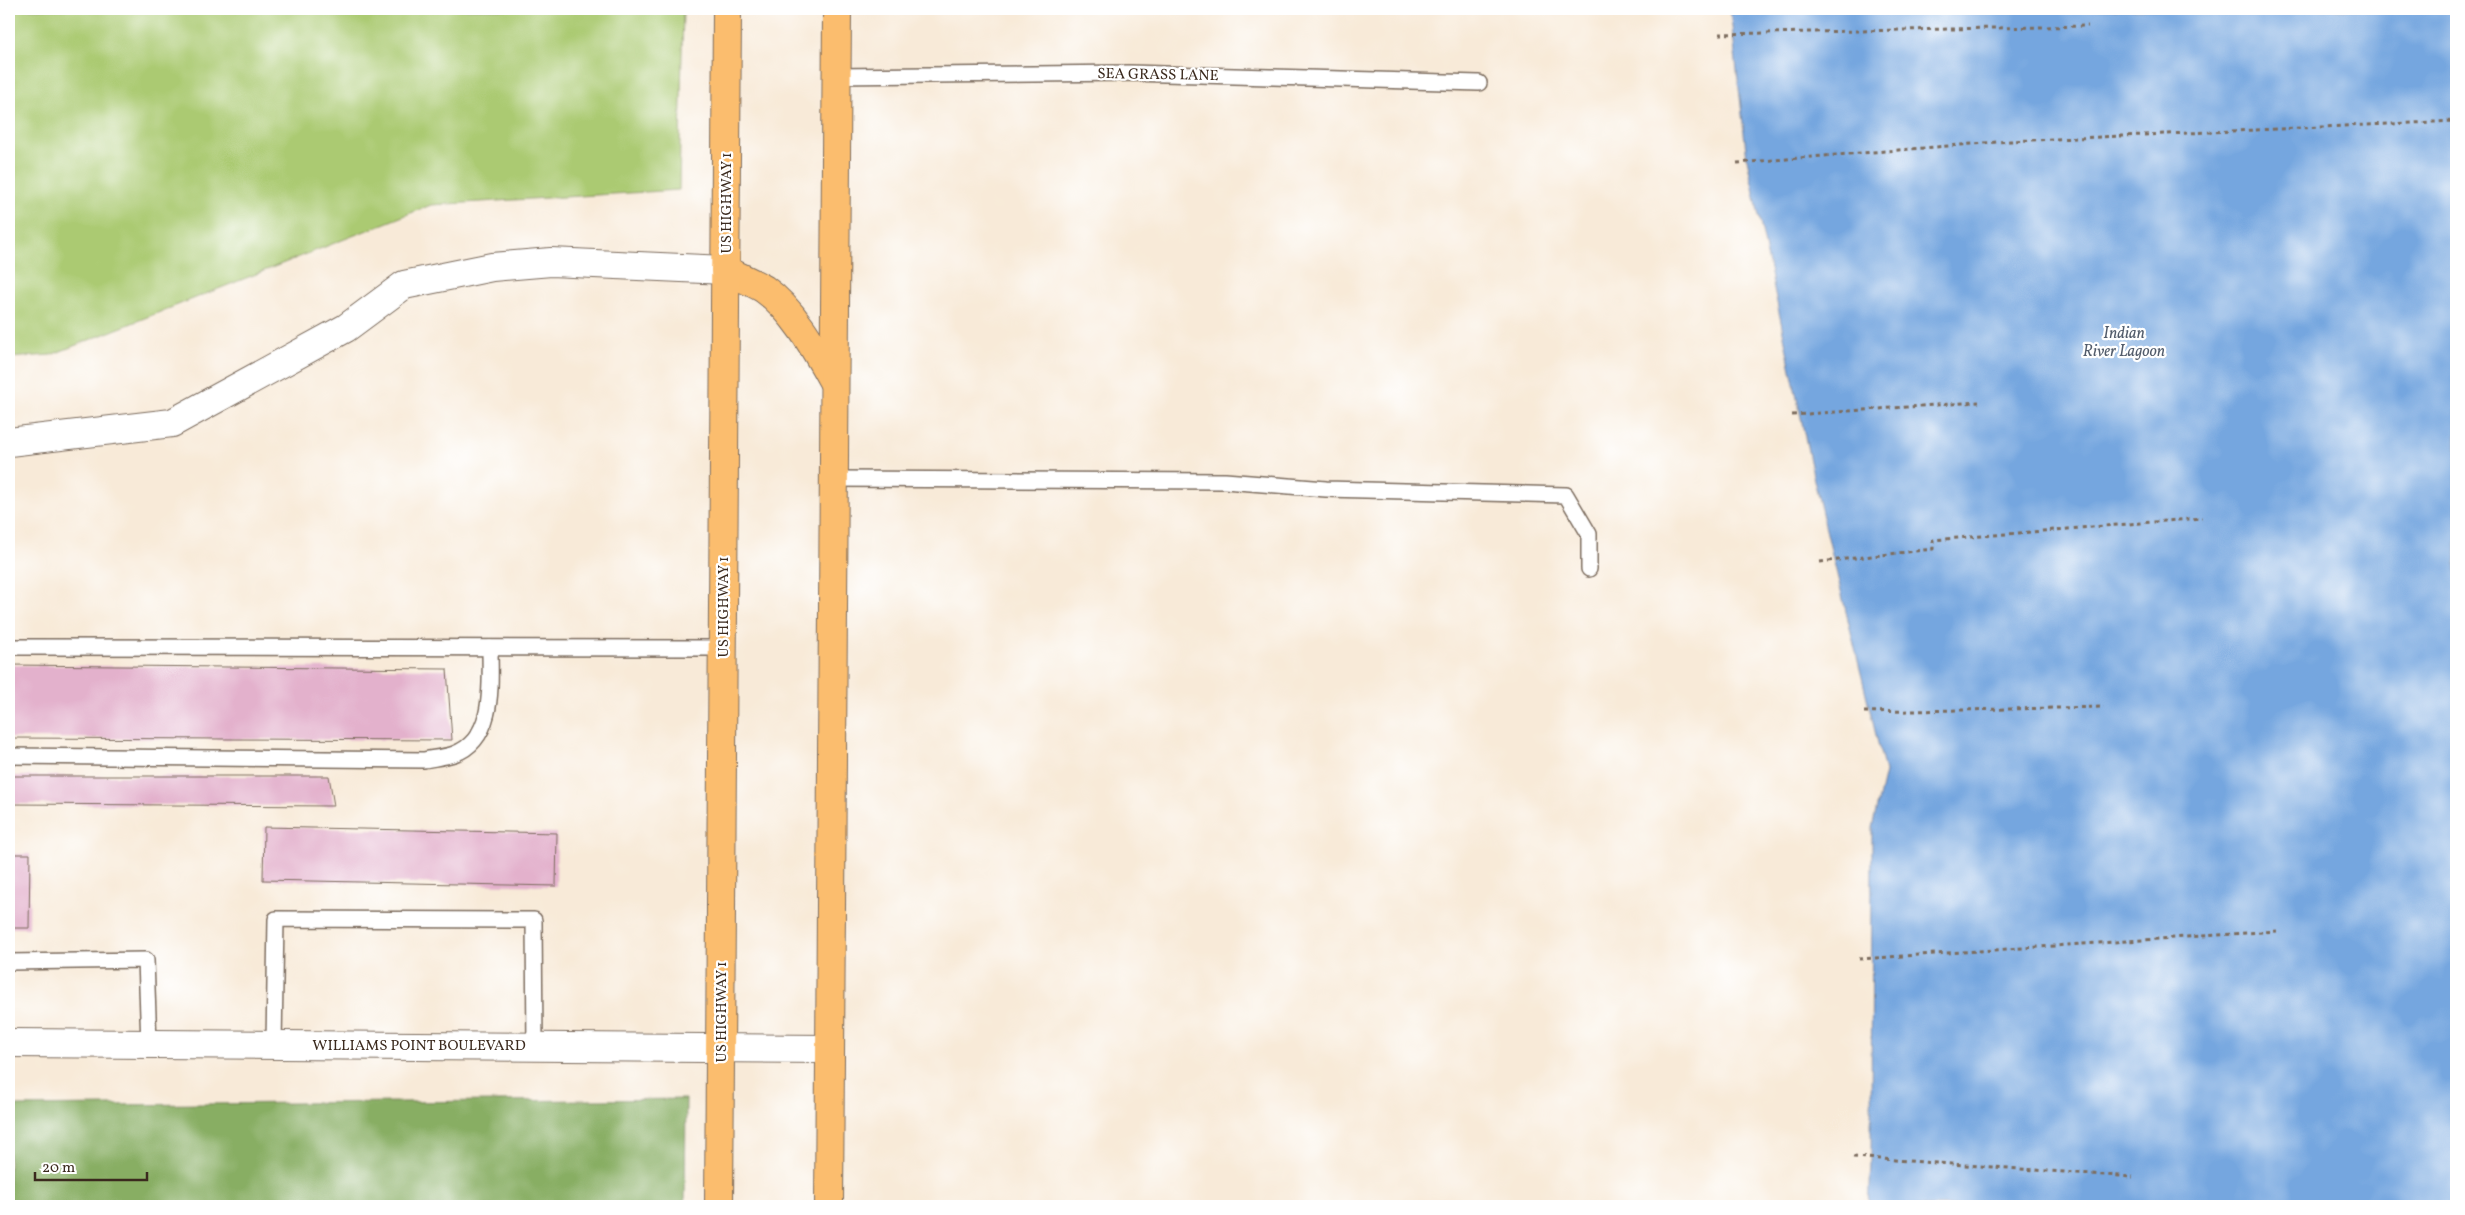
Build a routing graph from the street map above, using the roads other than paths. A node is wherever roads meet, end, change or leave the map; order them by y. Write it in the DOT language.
graph roads {
  1 [pos="727,9"];
  2 [pos="837,9"];
  3 [pos="837,76"];
  4 [pos="1479,83"];
  5 [pos="725,270"];
  6 [pos="835,384"];
  7 [pos="9,442"];
  8 [pos="834,479"];
  9 [pos="1589,569"];
  10 [pos="9,647"];
  11 [pos="490,648"];
  12 [pos="722,648"];
  13 [pos="9,756"];
  14 [pos="9,962"];
  15 [pos="9,1043"];
  16 [pos="149,1044"];
  17 [pos="274,1044"];
  18 [pos="535,1046"];
  19 [pos="720,1047"];
  20 [pos="830,1049"];
  21 [pos="719,1206"];
  22 [pos="829,1206"];
  1 -- 5 [label="main road, US HIGHWAY 1"];
  2 -- 3 [label="main road"];
  3 -- 4 [label="lane, SEA GRASS LANE"];
  3 -- 6 [label="main road"];
  5 -- 6 [label="main road"];
  5 -- 7 [label="street"];
  5 -- 12 [label="main road, US HIGHWAY 1"];
  6 -- 8 [label="main road"];
  8 -- 9 [label="lane"];
  8 -- 20 [label="main road"];
  10 -- 11 [label="lane"];
  11 -- 12 [label="lane"];
  11 -- 13 [label="lane"];
  12 -- 19 [label="main road, US HIGHWAY 1"];
  14 -- 16 [label="lane"];
  15 -- 16 [label="street, WILLIAMS POINT BOULEVARD"];
  16 -- 17 [label="street, WILLIAMS POINT BOULEVARD"];
  17 -- 18 [label="street, WILLIAMS POINT BOULEVARD"];
  17 -- 18 [label="lane"];
  18 -- 19 [label="street, WILLIAMS POINT BOULEVARD"];
  19 -- 20 [label="street, WILLIAMS POINT BOULEVARD"];
  19 -- 21 [label="main road, US HIGHWAY 1"];
  20 -- 22 [label="main road"];
}
